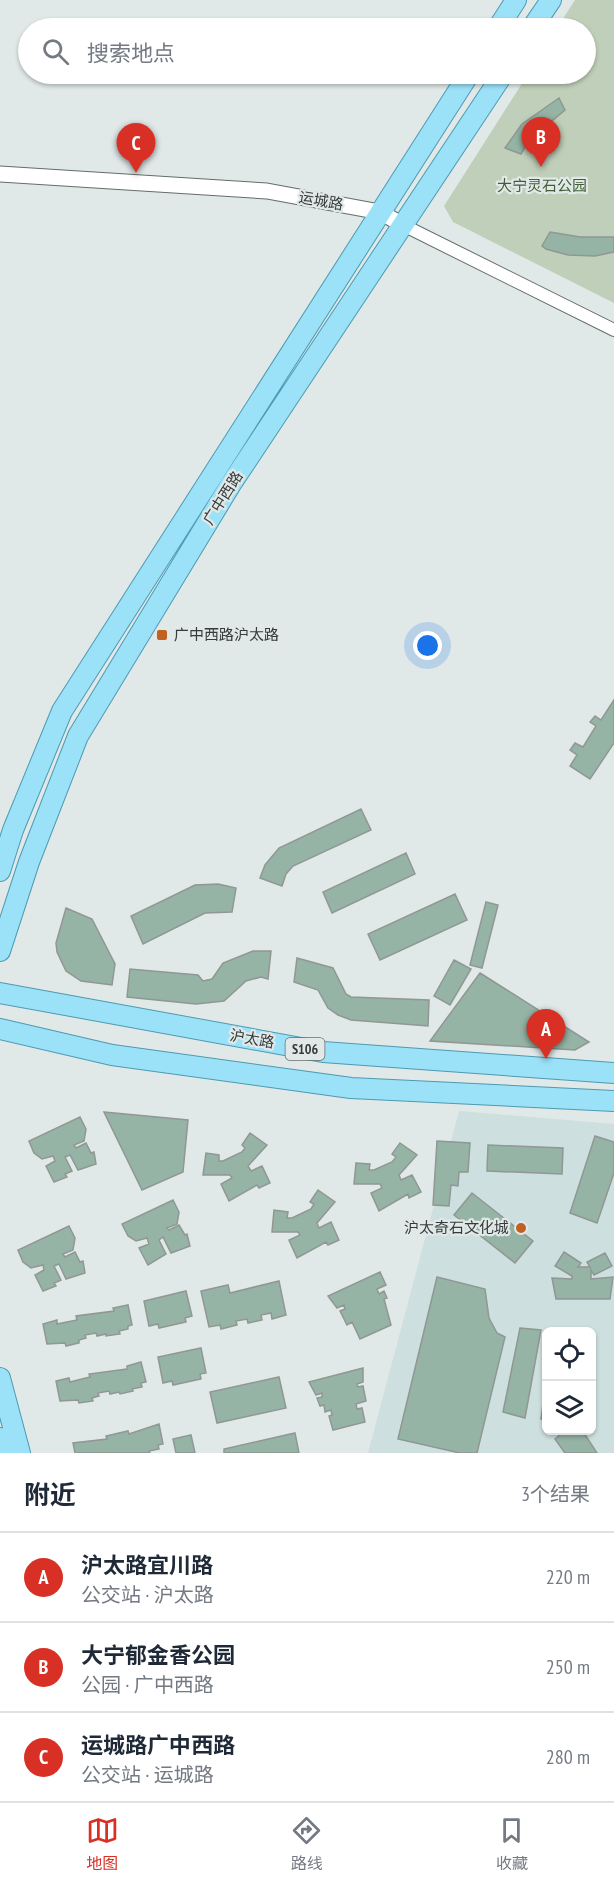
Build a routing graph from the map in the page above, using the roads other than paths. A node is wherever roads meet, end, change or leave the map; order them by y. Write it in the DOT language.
graph roads {
  1 [pos="516,0"];
  2 [pos="551,0"];
  3 [pos="504,18"];
  4 [pos="539,18"];
  5 [pos="463,84"];
  6 [pos="496,84"];
  7 [pos="0,174"];
  8 [pos="380,212"];
  9 [pos="403,225"];
  10 [pos="614,330"];
  11 [pos="0,871"];
  12 [pos="0,951"];
  13 [pos="0,993"];
  14 [pos="0,1029"];
  15 [pos="614,1073"];
  16 [pos="614,1101"];
  17 [pos="0,1378"];
  18 [pos="0,1438"];
  19 [pos="4,1453"];
  20 [pos="20,1453"];
  1 -- 3 [label="main road"];
  2 -- 4 [label="main road"];
  5 -- 8 [label="main road, 广中西路"];
  6 -- 9 [label="main road, 广中西路"];
  7 -- 8 [label="street, 运城路"];
  8 -- 9 [label="street, 运城路"];
  8 -- 11 [label="main road, 广中西路"];
  9 -- 10 [label="street, 运城路"];
  9 -- 12 [label="main road, 广中西路"];
  13 -- 15 [label="main road, 沪太路 / S106"];
  14 -- 16 [label="main road, S106"];
  17 -- 20 [label="main road"];
  18 -- 19 [label="main road"];
}
